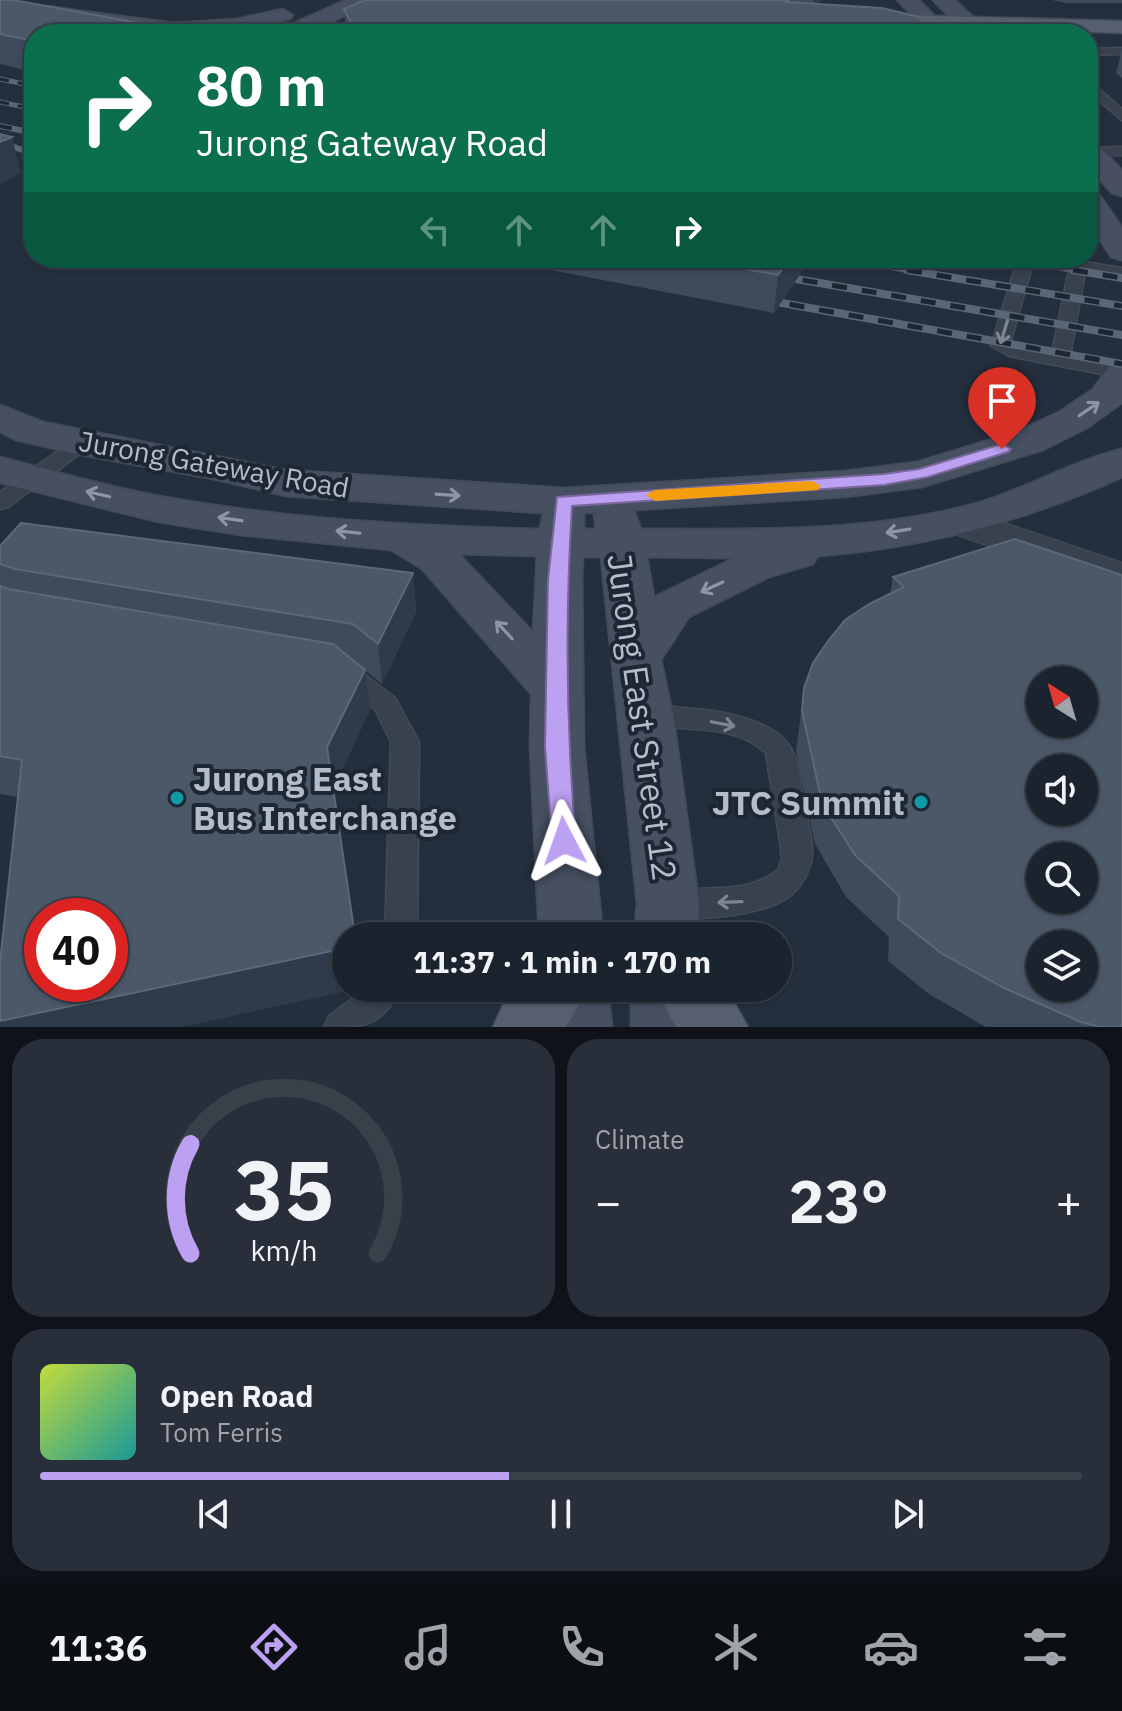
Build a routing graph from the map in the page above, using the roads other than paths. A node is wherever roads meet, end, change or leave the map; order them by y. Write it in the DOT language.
graph roads {
  1 [pos="314,0"];
  2 [pos="363,0"];
  3 [pos="0,5"];
  4 [pos="846,13"];
  5 [pos="963,14"];
  6 [pos="0,15"];
  7 [pos="925,17"];
  8 [pos="1122,17"];
  9 [pos="63,24"];
  10 [pos="139,24"];
  11 [pos="285,24"];
  12 [pos="1037,24"];
  13 [pos="1054,24"];
  14 [pos="1056,24"];
  15 [pos="1098,27"];
  16 [pos="1122,27"];
  17 [pos="1122,51"];
  18 [pos="1098,52"];
  19 [pos="1098,62"];
  20 [pos="1122,62"];
  21 [pos="1098,93"];
  22 [pos="1122,116"];
  23 [pos="1122,151"];
  24 [pos="1098,152"];
  25 [pos="1098,162"];
  26 [pos="1122,187"];
  27 [pos="1098,214"];
  28 [pos="1122,250"];
  29 [pos="1023,268"];
  30 [pos="1078,268"];
  31 [pos="1091,268"];
  32 [pos="1122,273"];
  33 [pos="1060,360"];
  34 [pos="1122,374"];
  35 [pos="0,417"];
  36 [pos="1029,441"];
  37 [pos="82,443"];
  38 [pos="1106,468"];
  39 [pos="884,480"];
  40 [pos="10,484"];
  41 [pos="975,517"];
  42 [pos="616,521"];
  43 [pos="562,522"];
  44 [pos="401,537"];
  45 [pos="838,541"];
  46 [pos="1122,551"];
  47 [pos="1122,578"];
  48 [pos="317,668"];
  49 [pos="556,688"];
  50 [pos="641,688"];
  51 [pos="667,920"];
  52 [pos="401,922"];
  53 [pos="570,922"];
  54 [pos="374,1002"];
  55 [pos="545,1002"];
  56 [pos="576,1002"];
  57 [pos="664,1002"];
  58 [pos="697,1002"];
  59 [pos="341,1027"];
  60 [pos="527,1027"];
  61 [pos="578,1027"];
  62 [pos="665,1027"];
  63 [pos="714,1027"];
  1 -- 11 [label="main road"];
  2 -- 11 [label="main road"];
  3 -- 10 [label="main road"];
  4 -- 7 [label="main road"];
  5 -- 7 [label="main road"];
  5 -- 12 [label="main road"];
  5 -- 14 [label="main road"];
  6 -- 9 [label="main road"];
  8 -- 13 [label="main road"];
  15 -- 16 [label="main road"];
  17 -- 18 [label="lane"];
  19 -- 20 [label="lane"];
  21 -- 22 [label="lane"];
  23 -- 24 [label="lane"];
  25 -- 26 [label="main road"];
  27 -- 28 [label="main road"];
  29 -- 33 [label="lane, one-way"];
  30 -- 33 [label="lane"];
  31 -- 32 [label="lane"];
  33 -- 34 [label="lane"];
  36 -- 34 [label="main road, Jurong Gateway Road, one-way"];
  35 -- 37 [label="main road, Jurong Gateway Road"];
  36 -- 38 [label="main road"];
  36 -- 39 [label="main road, Jurong Gateway Road"];
  37 -- 40 [label="lane"];
  37 -- 43 [label="main road, Jurong Gateway Road, one-way"];
  38 -- 41 [label="main road, Jurong Gateway Road"];
  39 -- 41 [label="main road"];
  39 -- 42 [label="main road, Jurong Gateway Road"];
  44 -- 40 [label="main road, Jurong Gateway Road, one-way"];
  41 -- 45 [label="main road, Jurong Gateway Road, one-way"];
  41 -- 46 [label="street"];
  41 -- 47 [label="street"];
  42 -- 43 [label="main road, Jurong Gateway Road"];
  42 -- 45 [label="main road, Jurong Gateway Road"];
  42 -- 50 [label="main road, Jurong East Street 12"];
  43 -- 44 [label="main road, Jurong Gateway Road"];
  43 -- 49 [label="main road, Jurong East Street 12"];
  49 -- 44 [label="main road, one-way"];
  45 -- 50 [label="main road, one-way"];
  48 -- 52 [label="lane"];
  49 -- 53 [label="main road, Jurong East Street 12"];
  50 -- 51 [label="main road, Jurong East Street 12"];
  50 -- 51 [label="lane, one-way"];
  54 -- 59 [label="lane"];
  55 -- 60 [label="main road"];
  56 -- 61 [label="main road"];
  57 -- 62 [label="main road"];
  58 -- 63 [label="main road"];
}
